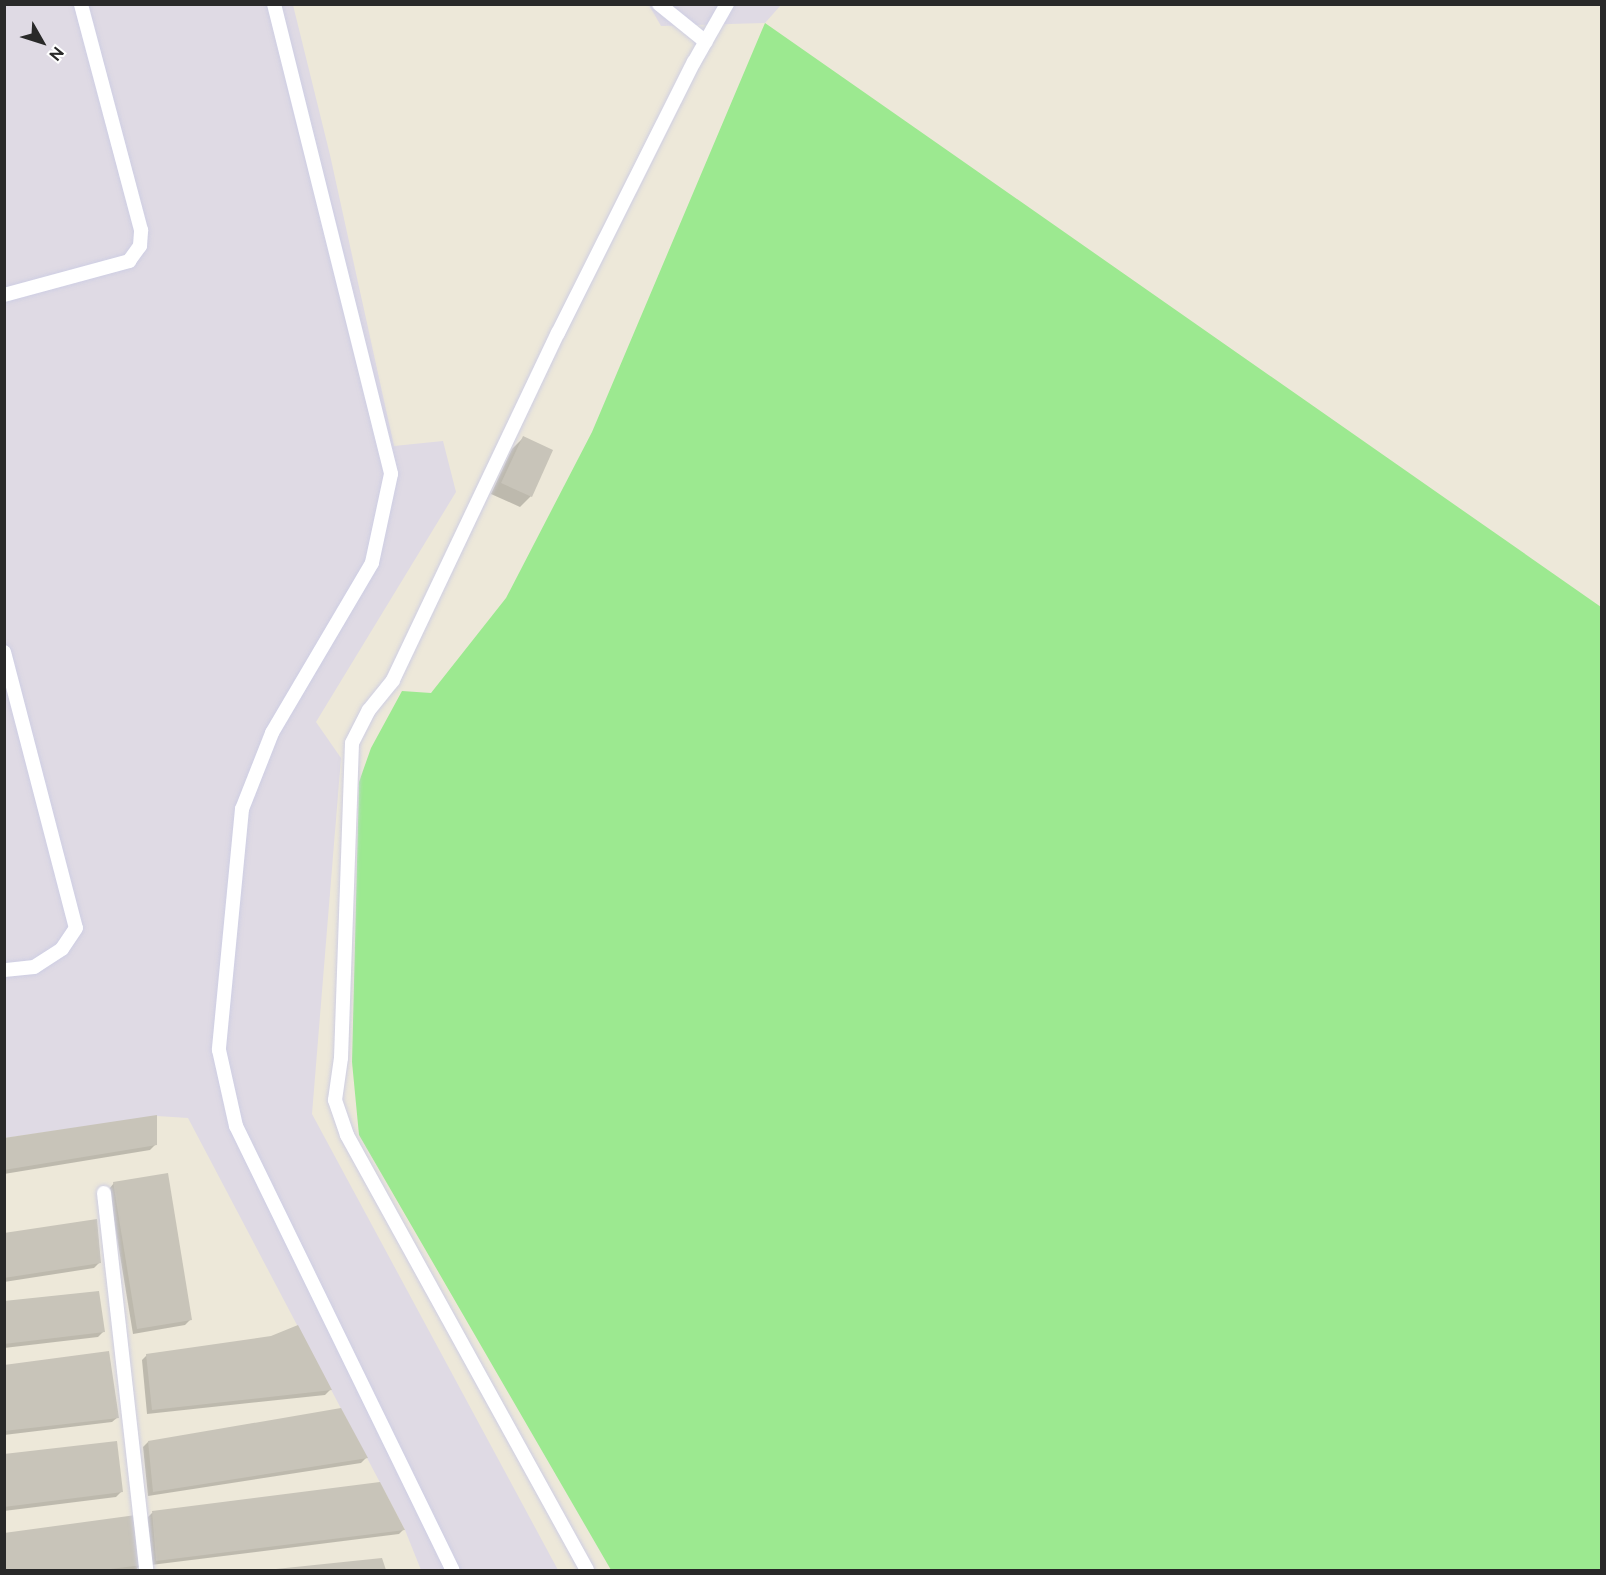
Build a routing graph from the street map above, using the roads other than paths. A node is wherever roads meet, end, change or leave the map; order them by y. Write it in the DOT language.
graph roads {
  1 [pos="81,4"];
  2 [pos="274,4"];
  3 [pos="659,4"];
  4 [pos="727,4"];
  5 [pos="706,42"];
  6 [pos="4,295"];
  7 [pos="4,652"];
  8 [pos="4,970"];
  9 [pos="104,1193"];
  10 [pos="146,1570"];
  11 [pos="453,1570"];
  12 [pos="587,1570"];
  1 -- 6 [label="lane"];
  2 -- 11 [label="lane"];
  3 -- 5 [label="lane"];
  4 -- 5 [label="lane"];
  5 -- 12 [label="lane"];
  7 -- 8 [label="lane"];
  9 -- 10 [label="lane"];
}
